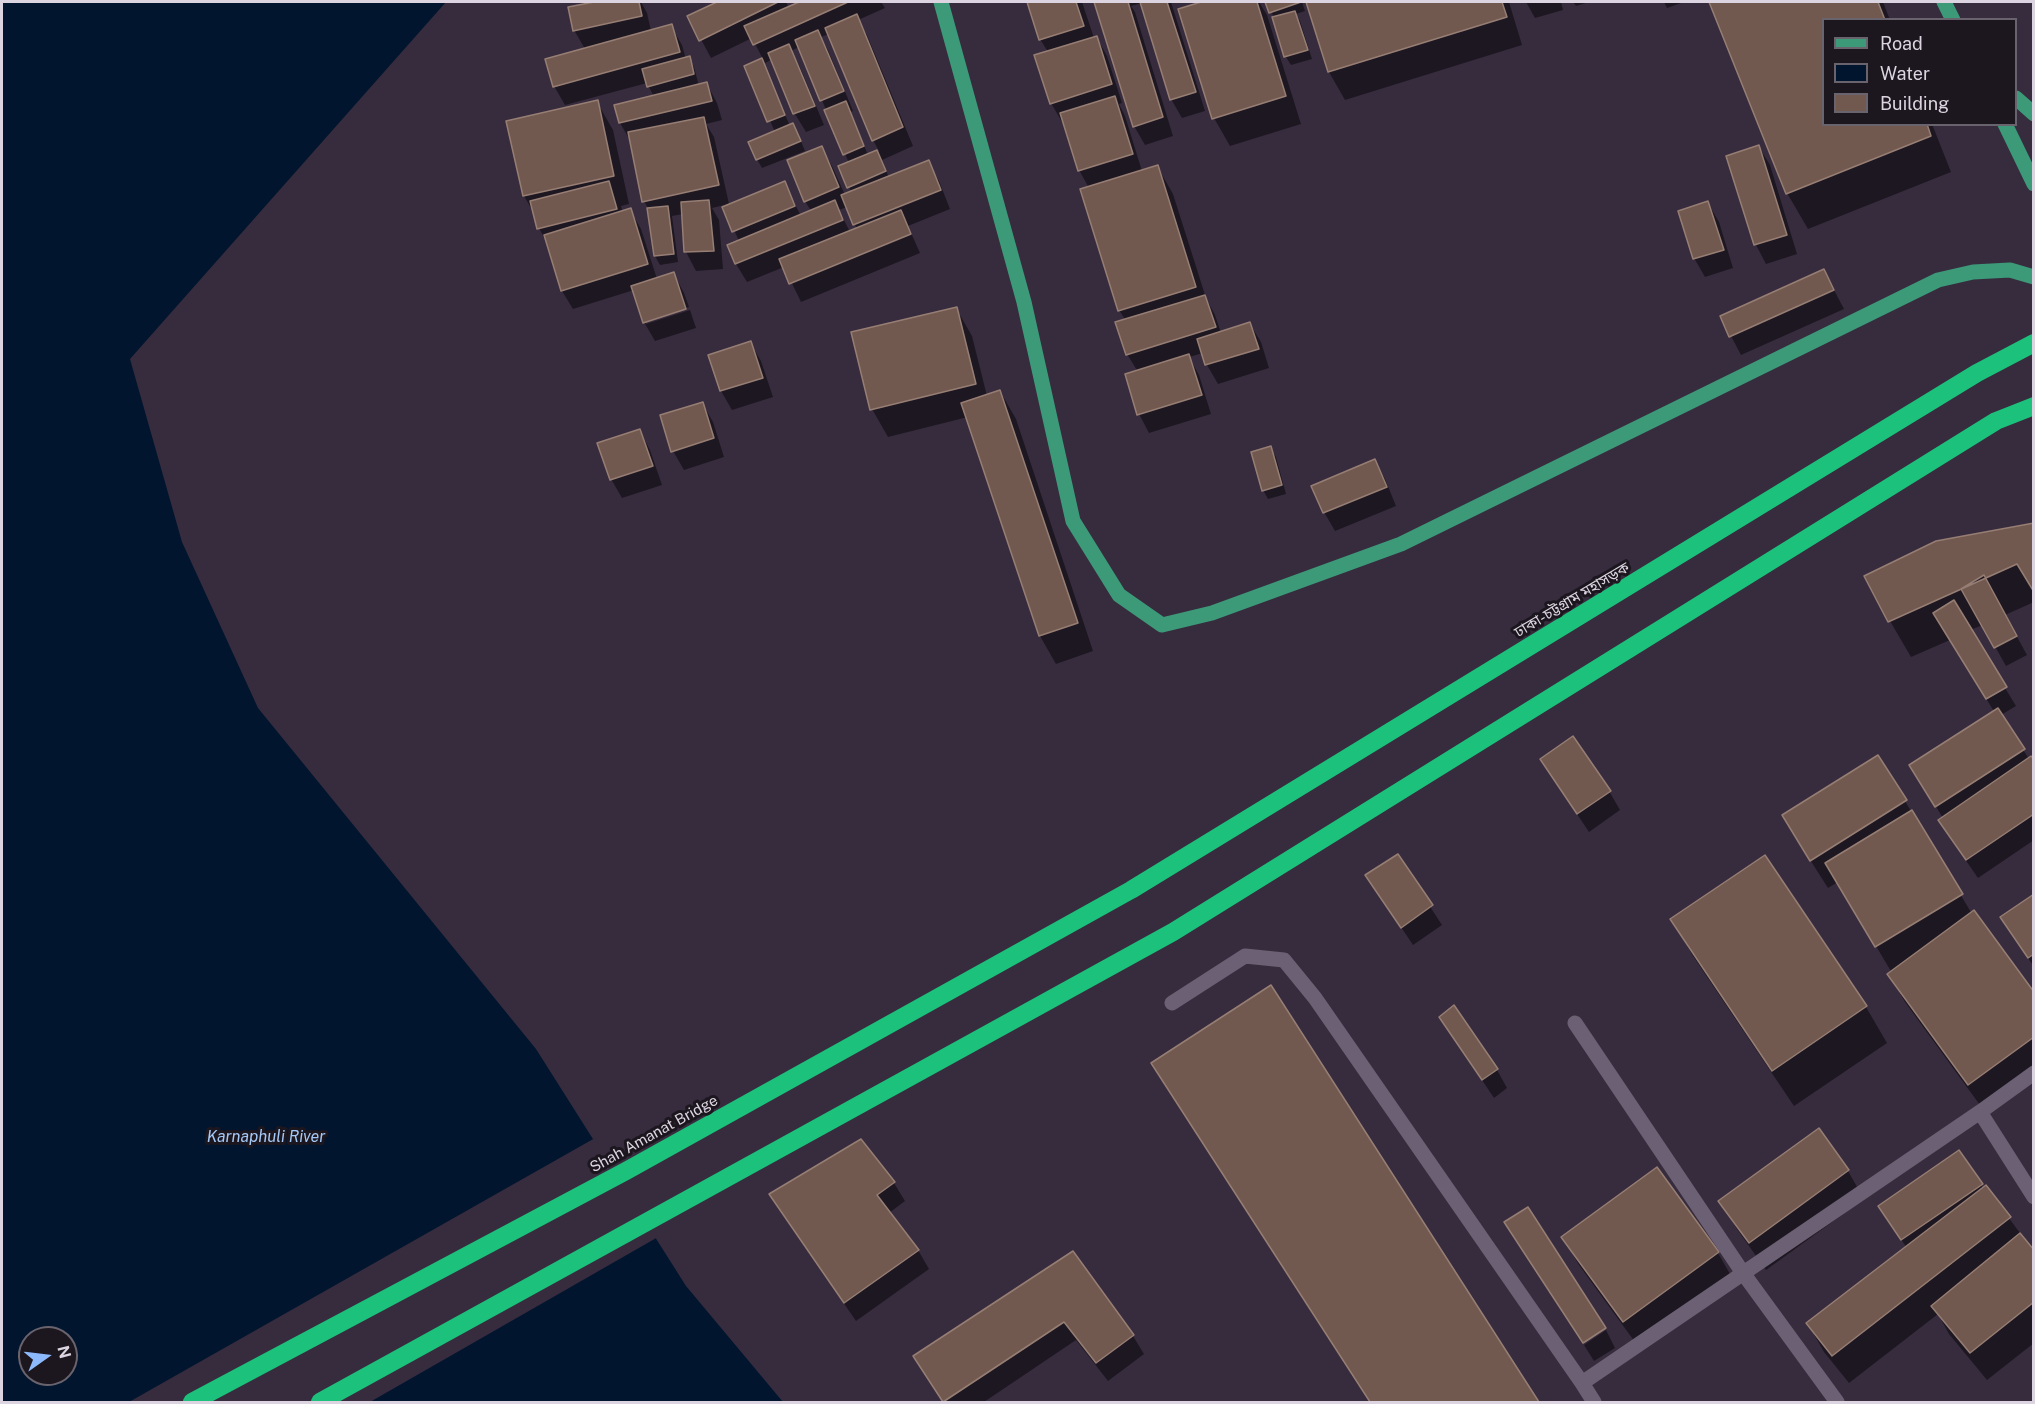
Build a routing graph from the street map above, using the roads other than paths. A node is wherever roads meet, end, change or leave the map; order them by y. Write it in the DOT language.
graph roads {
  1 [pos="941,2"];
  2 [pos="1944,2"];
  3 [pos="1952,18"];
  4 [pos="2017,99"];
  5 [pos="2034,114"];
  6 [pos="2006,126"];
  7 [pos="2034,184"];
  8 [pos="2034,277"];
  9 [pos="2034,343"];
  10 [pos="2034,406"];
  11 [pos="1131,890"];
  12 [pos="1172,1003"];
  13 [pos="1575,1023"];
  14 [pos="2034,1073"];
  15 [pos="1980,1112"];
  16 [pos="2034,1197"];
  17 [pos="1743,1273"];
  18 [pos="1582,1383"];
  19 [pos="192,1402"];
  20 [pos="320,1402"];
  21 [pos="1594,1402"];
  22 [pos="1838,1402"];
  1 -- 8 [label="main road"];
  2 -- 3 [label="main road"];
  4 -- 5 [label="main road"];
  6 -- 7 [label="main road"];
  9 -- 11 [label="highway, ঢাকা-চট্টগ্রাম মহাসড়ক"];
  10 -- 20 [label="highway"];
  11 -- 19 [label="highway, Shah Amanat Bridge"];
  12 -- 18 [label="lane"];
  13 -- 17 [label="lane"];
  14 -- 15 [label="lane"];
  15 -- 16 [label="lane"];
  15 -- 17 [label="lane"];
  17 -- 18 [label="lane"];
  17 -- 22 [label="lane"];
  18 -- 21 [label="lane"];
}
